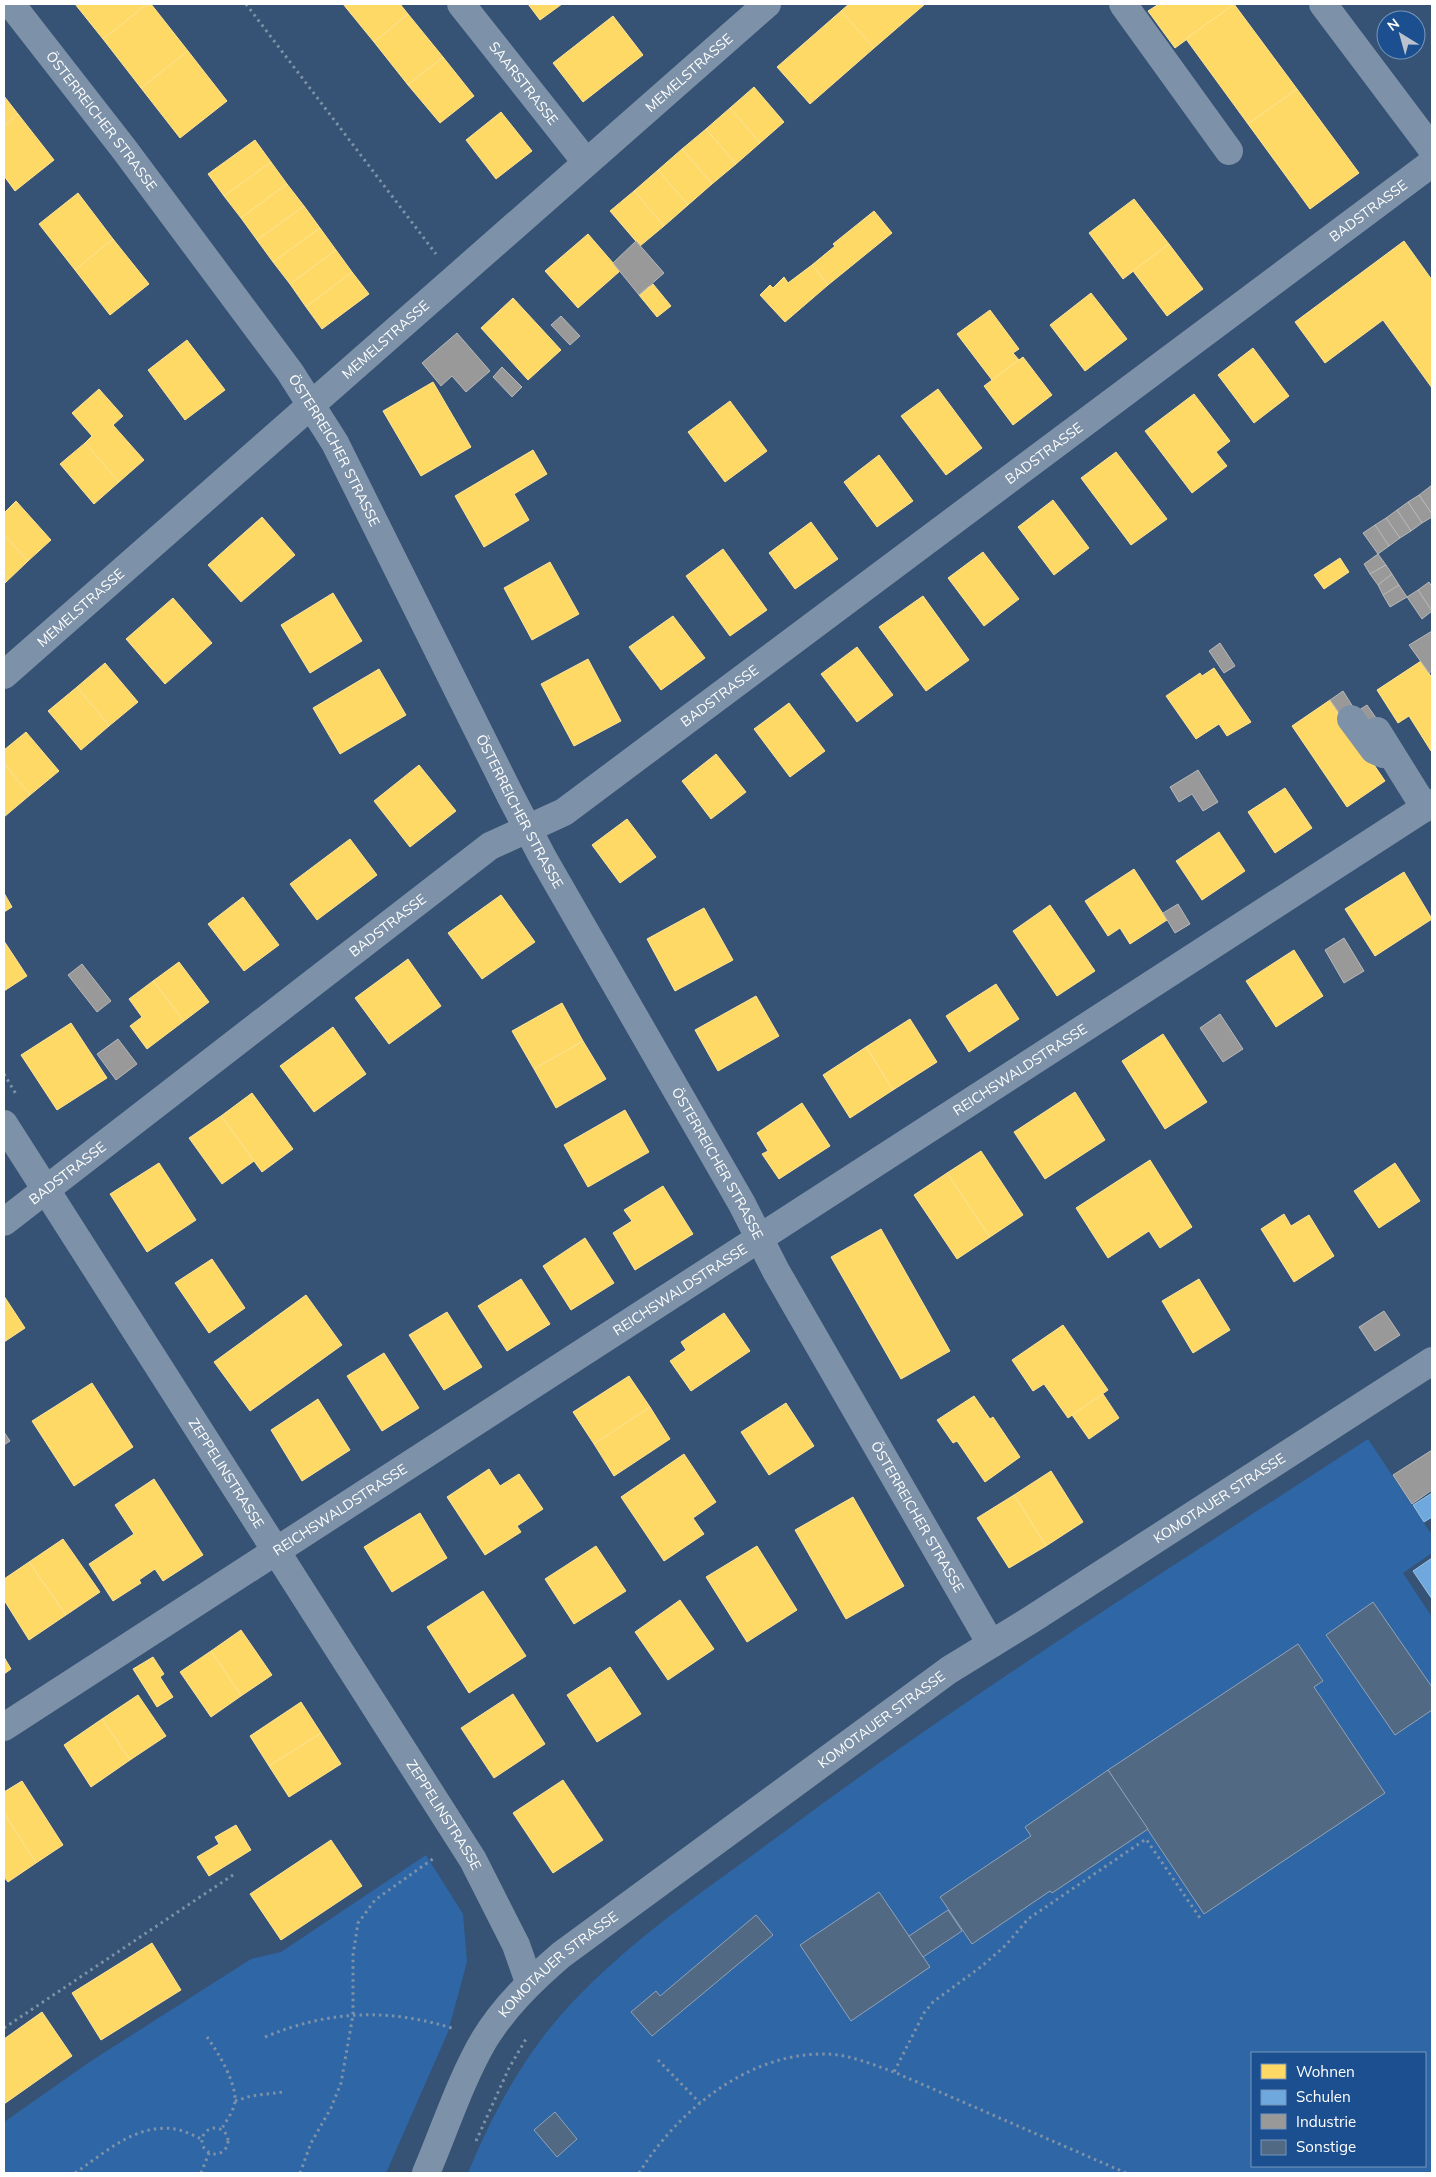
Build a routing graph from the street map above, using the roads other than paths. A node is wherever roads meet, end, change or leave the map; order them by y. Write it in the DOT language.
graph roads {
  1 [pos="12,4"];
  2 [pos="461,4"];
  3 [pos="766,4"];
  4 [pos="1122,4"];
  5 [pos="1324,4"];
  6 [pos="1432,149"];
  7 [pos="1230,151"];
  8 [pos="586,162"];
  9 [pos="1432,162"];
  10 [pos="311,405"];
  11 [pos="4,675"];
  12 [pos="1351,720"];
  13 [pos="1377,731"];
  14 [pos="1395,760"];
  15 [pos="1429,805"];
  16 [pos="528,829"];
  17 [pos="4,1124"];
  18 [pos="44,1189"];
  19 [pos="4,1222"];
  20 [pos="760,1238"];
  21 [pos="1432,1362"];
  22 [pos="276,1552"];
  23 [pos="991,1644"];
  24 [pos="4,1727"];
  25 [pos="529,1982"];
  26 [pos="426,2173"];
  1 -- 10 [label="street, ÖSTERREICHER STRASSE"];
  2 -- 8 [label="street, SAARSTRASSE"];
  3 -- 8 [label="street, MEMELSTRASSE"];
  4 -- 7 [label="street"];
  5 -- 6 [label="street"];
  8 -- 10 [label="street, MEMELSTRASSE"];
  9 -- 16 [label="street, BADSTRASSE"];
  10 -- 11 [label="street, MEMELSTRASSE"];
  10 -- 16 [label="street, ÖSTERREICHER STRASSE"];
  12 -- 14 [label="street"];
  13 -- 14 [label="street"];
  14 -- 15 [label="street"];
  15 -- 20 [label="street, REICHSWALDSTRASSE"];
  16 -- 18 [label="street, BADSTRASSE"];
  16 -- 20 [label="street, ÖSTERREICHER STRASSE"];
  17 -- 18 [label="street, ZEPPELINSTRASSE"];
  18 -- 19 [label="street, BADSTRASSE"];
  18 -- 22 [label="street, ZEPPELINSTRASSE"];
  20 -- 22 [label="street, REICHSWALDSTRASSE"];
  20 -- 23 [label="street, ÖSTERREICHER STRASSE"];
  21 -- 23 [label="street, KOMOTAUER STRASSE"];
  22 -- 24 [label="street, REICHSWALDSTRASSE"];
  22 -- 25 [label="street, ZEPPELINSTRASSE"];
  23 -- 25 [label="street, KOMOTAUER STRASSE"];
  25 -- 26 [label="street, KOMOTAUER STRASSE"];
}
